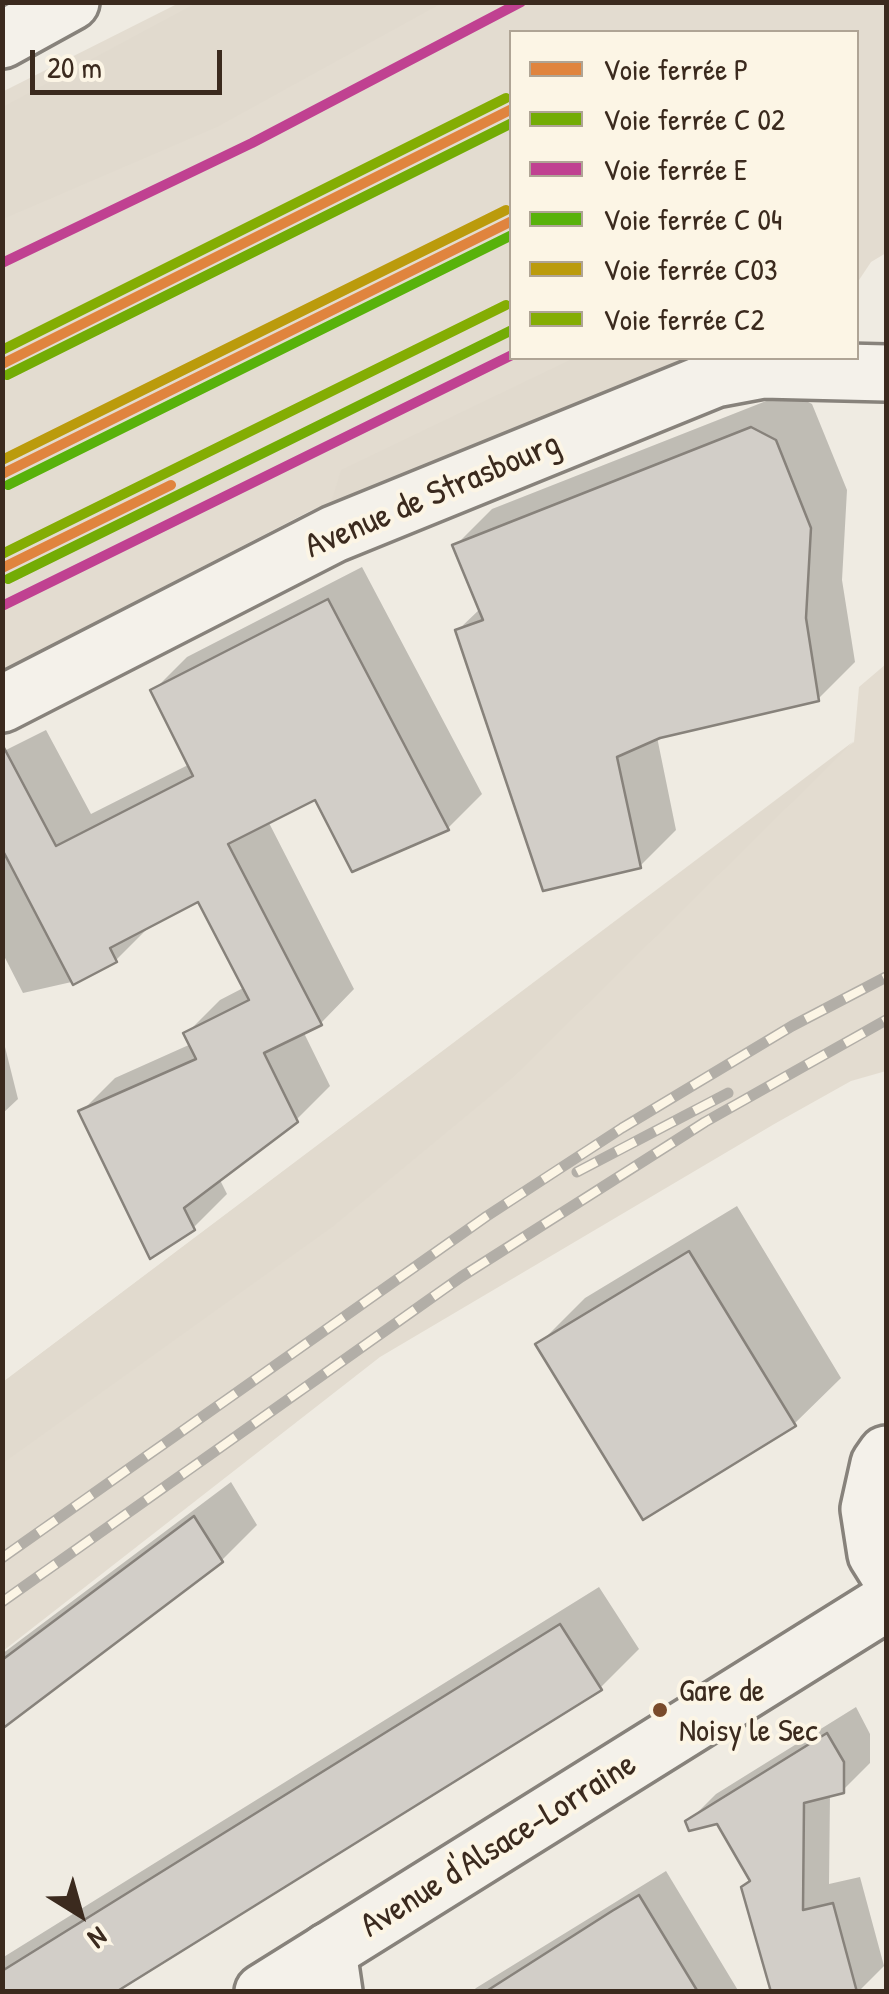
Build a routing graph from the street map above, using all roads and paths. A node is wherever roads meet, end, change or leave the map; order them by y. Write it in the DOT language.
graph roads {
  1 [pos="71,2"];
  2 [pos="2,40"];
  3 [pos="886,374"];
  4 [pos="2,704"];
  5 [pos="886,1454"];
  6 [pos="886,1570"];
  7 [pos="886,1603"];
  8 [pos="331,1972"];
  9 [pos="263,1992"];
  1 -- 2 [label="street"];
  3 -- 4 [label="street, Avenue de Strasbourg"];
  5 -- 6 [label="street"];
  7 -- 8 [label="street, Avenue d'Alsace-Lorraine"];
  8 -- 9 [label="street, Avenue d'Alsace-Lorraine"];
}
